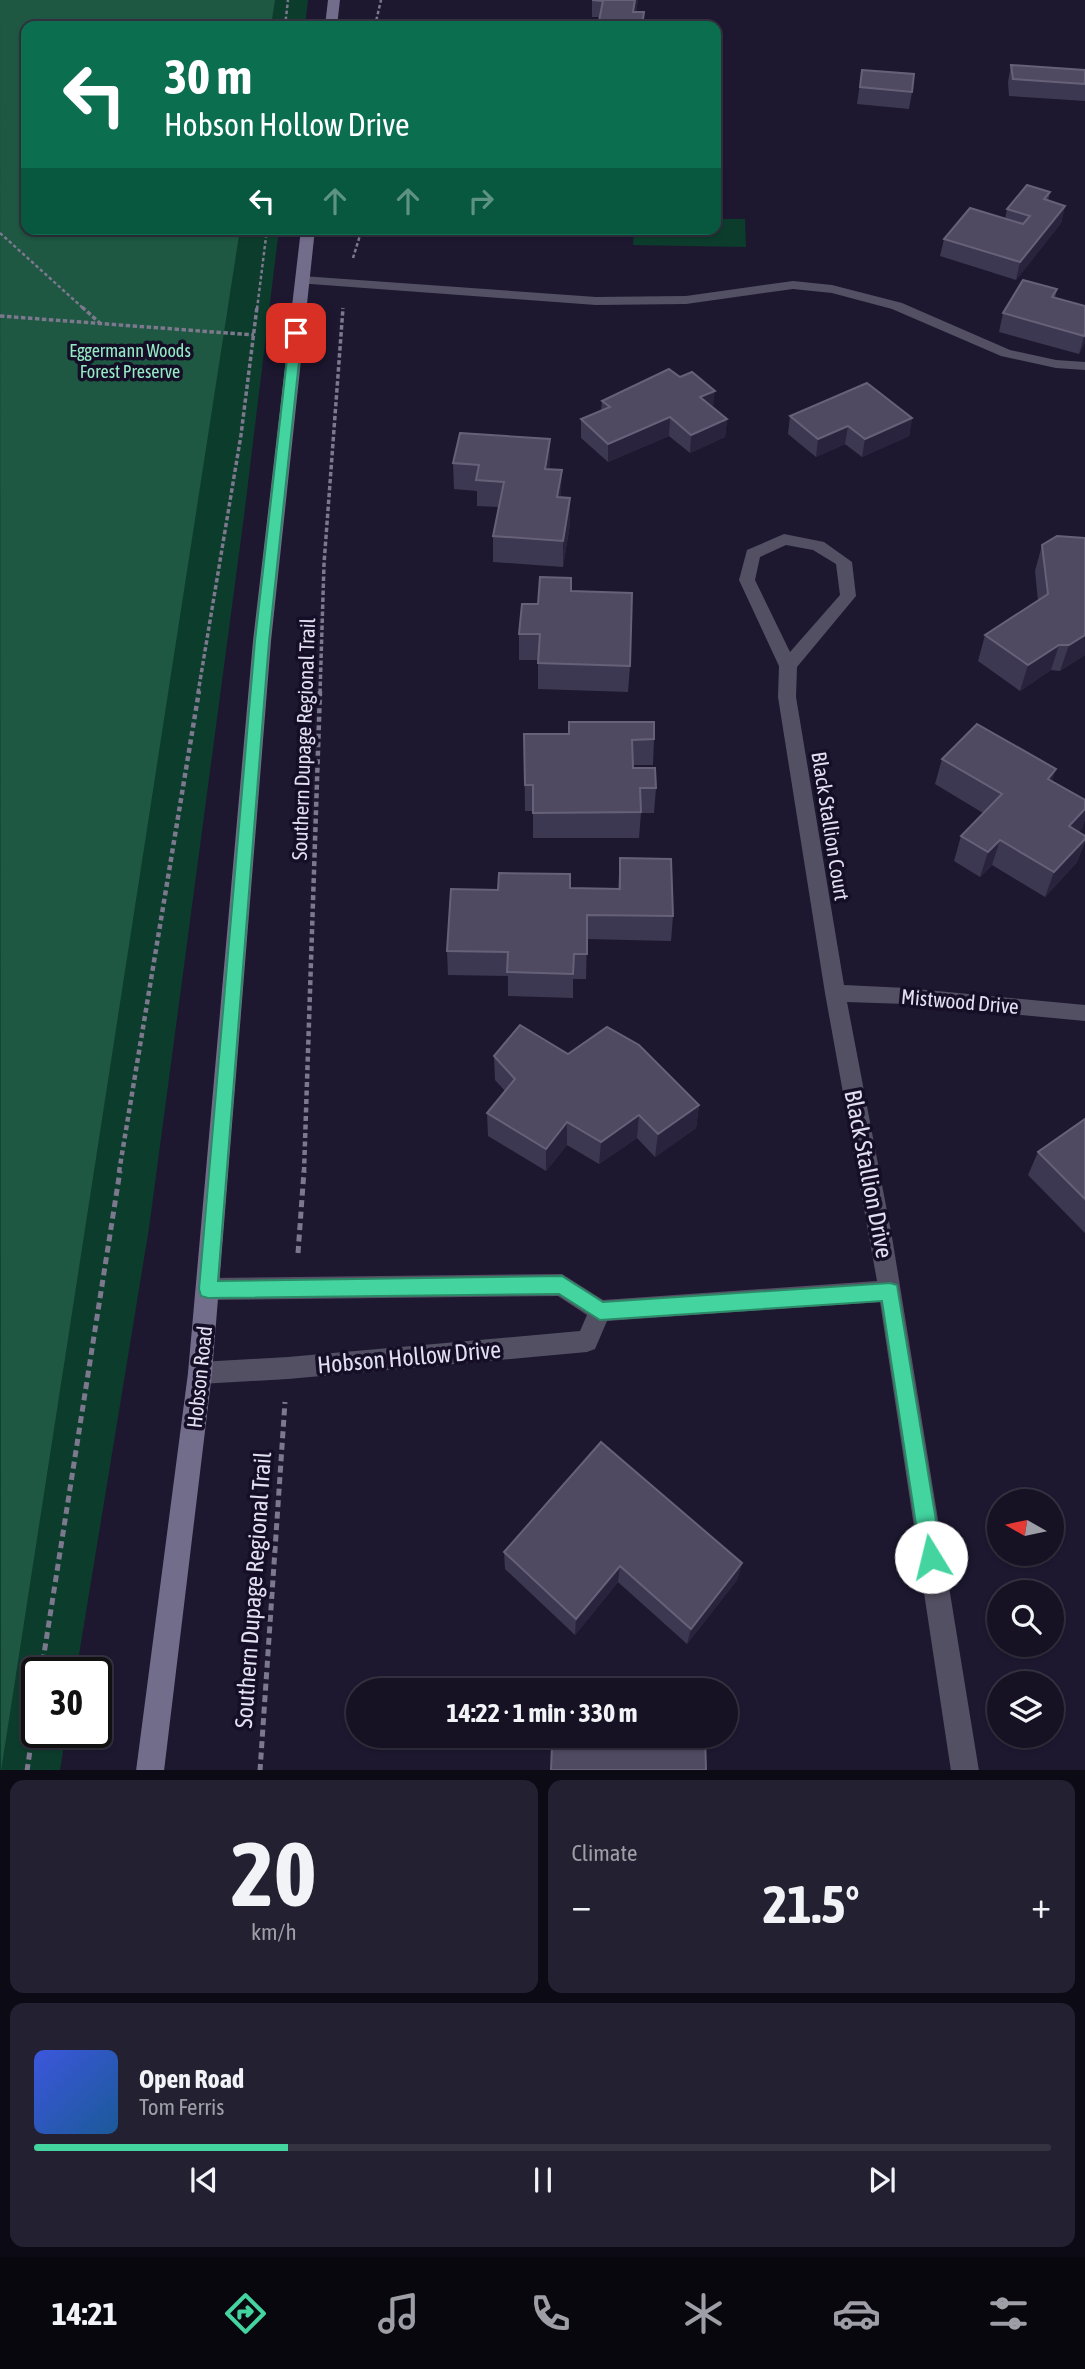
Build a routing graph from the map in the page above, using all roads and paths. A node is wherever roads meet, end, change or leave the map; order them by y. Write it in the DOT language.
graph roads {
  1 [pos="288,0"];
  2 [pos="334,0"];
  3 [pos="381,0"];
  4 [pos="286,21"];
  5 [pos="332,21"];
  6 [pos="376,21"];
  7 [pos="0,233"];
  8 [pos="266,235"];
  9 [pos="307,235"];
  10 [pos="360,235"];
  11 [pos="302,280"];
  12 [pos="347,282"];
  13 [pos="0,316"];
  14 [pos="101,324"];
  15 [pos="254,335"];
  16 [pos="1085,366"];
  17 [pos="788,666"];
  18 [pos="835,993"];
  19 [pos="1085,1013"];
  20 [pos="298,1252"];
  21 [pos="208,1289"];
  22 [pos="890,1292"];
  23 [pos="600,1311"];
  24 [pos="200,1373"];
  25 [pos="285,1412"];
  26 [pos="43,1657"];
  27 [pos="30,1748"];
  28 [pos="26,1770"];
  29 [pos="150,1770"];
  30 [pos="260,1770"];
  31 [pos="965,1770"];
  1 -- 4 [label="path"];
  2 -- 5 [label="main road"];
  3 -- 6 [label="path"];
  7 -- 14 [label="path"];
  8 -- 15 [label="path"];
  9 -- 11 [label="main road, Hobson Road"];
  10 -- 12 [label="path, Southern Dupage Regional Trail"];
  11 -- 12 [label="street"];
  11 -- 21 [label="main road, Hobson Road"];
  12 -- 16 [label="street"];
  12 -- 20 [label="path, Southern Dupage Regional Trail"];
  13 -- 14 [label="path"];
  14 -- 15 [label="path"];
  15 -- 26 [label="path"];
  17 -- 17 [label="street, Black Stallion Court"];
  17 -- 18 [label="street, Black Stallion Court"];
  18 -- 19 [label="street, Mistwood Drive"];
  18 -- 22 [label="street, Black Stallion Drive"];
  21 -- 23 [label="street"];
  21 -- 24 [label="main road, Hobson Road"];
  22 -- 23 [label="street"];
  22 -- 31 [label="street, Black Stallion Drive"];
  23 -- 24 [label="street, Hobson Hollow Drive"];
  24 -- 29 [label="main road, Hobson Road"];
  25 -- 30 [label="path, Southern Dupage Regional Trail"];
  27 -- 28 [label="path"];
}
